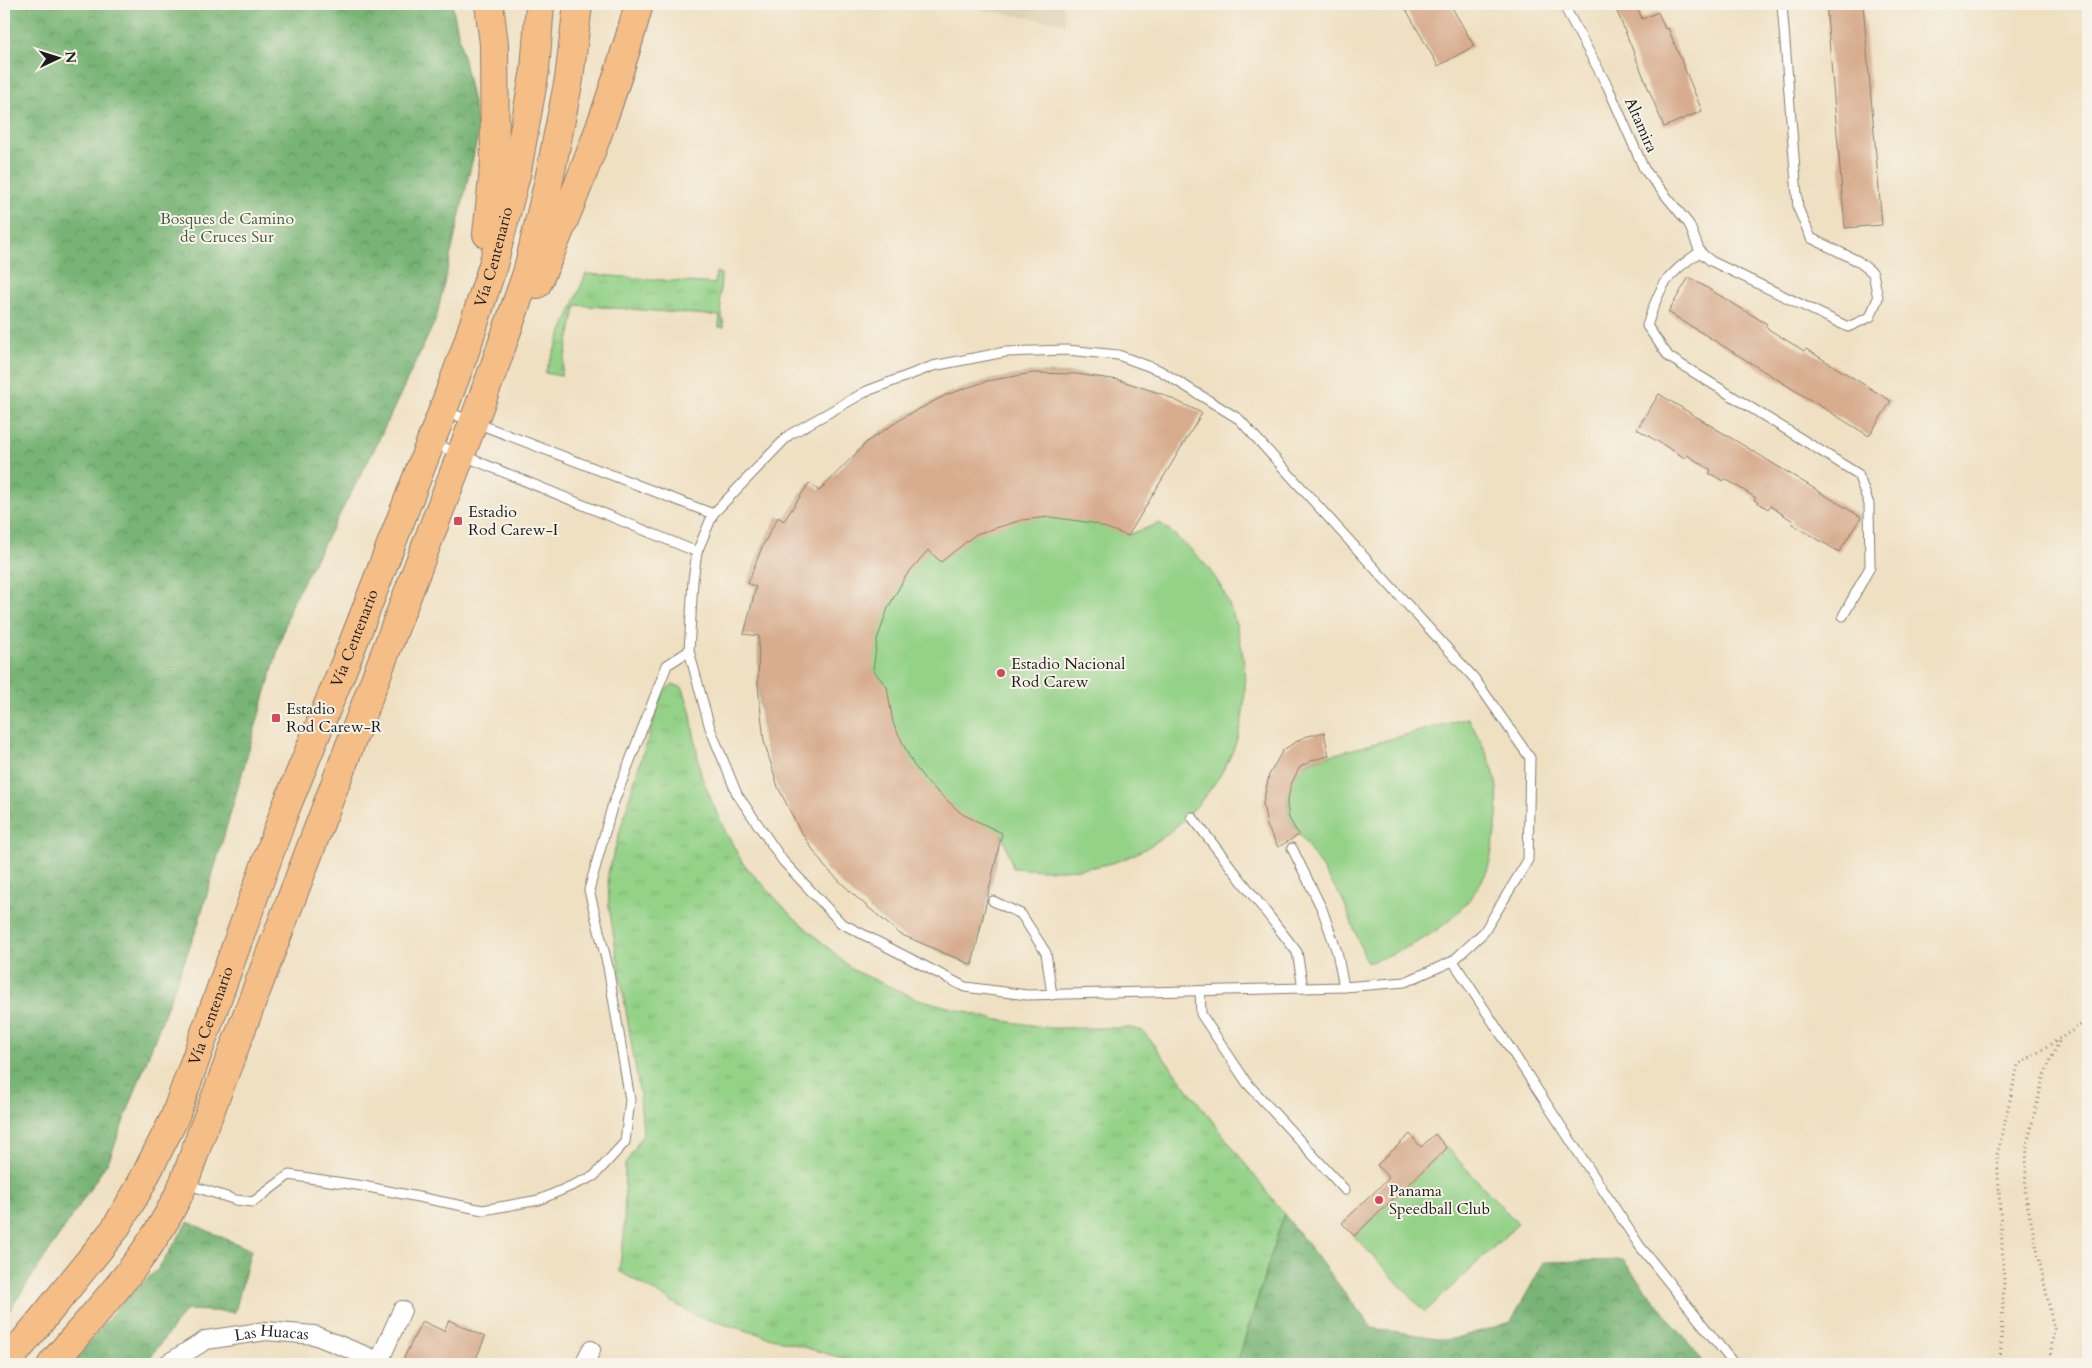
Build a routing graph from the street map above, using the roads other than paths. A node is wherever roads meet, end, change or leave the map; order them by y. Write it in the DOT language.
graph roads {
  1 [pos="489,4"];
  2 [pos="540,4"];
  3 [pos="578,4"];
  4 [pos="639,4"];
  5 [pos="1563,4"];
  6 [pos="1782,4"];
  7 [pos="1700,252"];
  8 [pos="465,351"];
  9 [pos="494,368"];
  10 [pos="442,410"];
  11 [pos="474,422"];
  12 [pos="430,442"];
  13 [pos="461,455"];
  14 [pos="713,514"];
  15 [pos="697,552"];
  16 [pos="1843,616"];
  17 [pos="690,651"];
  18 [pos="1192,817"];
  19 [pos="1292,848"];
  20 [pos="993,900"];
  21 [pos="1453,961"];
  22 [pos="1344,987"];
  23 [pos="1302,988"];
  24 [pos="1200,991"];
  25 [pos="1052,995"];
  26 [pos="184,1183"];
  27 [pos="1345,1190"];
  28 [pos="402,1310"];
  29 [pos="378,1363"];
  30 [pos="6,1364"];
  31 [pos="52,1364"];
  32 [pos="167,1364"];
  33 [pos="1734,1364"];
  1 -- 8 [label="highway"];
  2 -- 8 [label="highway, Vía Centenario"];
  3 -- 9 [label="highway, Vía Centenario"];
  4 -- 9 [label="highway"];
  5 -- 7 [label="lane, Altamira"];
  6 -- 7 [label="lane"];
  7 -- 16 [label="lane"];
  8 -- 10 [label="highway, Vía Centenario"];
  9 -- 11 [label="highway, Vía Centenario"];
  10 -- 11 [label="lane"];
  10 -- 12 [label="highway, Vía Centenario"];
  11 -- 13 [label="highway, Vía Centenario"];
  11 -- 14 [label="lane"];
  12 -- 13 [label="lane"];
  12 -- 30 [label="highway, Vía Centenario"];
  13 -- 15 [label="lane"];
  13 -- 26 [label="highway, Vía Centenario"];
  14 -- 15 [label="lane"];
  14 -- 21 [label="lane"];
  15 -- 17 [label="lane"];
  17 -- 25 [label="lane"];
  17 -- 26 [label="lane"];
  18 -- 23 [label="lane"];
  19 -- 22 [label="lane"];
  20 -- 25 [label="lane"];
  21 -- 22 [label="lane"];
  21 -- 33 [label="lane"];
  22 -- 23 [label="lane"];
  23 -- 24 [label="lane"];
  24 -- 25 [label="lane"];
  24 -- 27 [label="lane"];
  26 -- 31 [label="highway, Vía Centenario"];
  28 -- 29 [label="street"];
  29 -- 32 [label="street, Las Huacas"];
}
